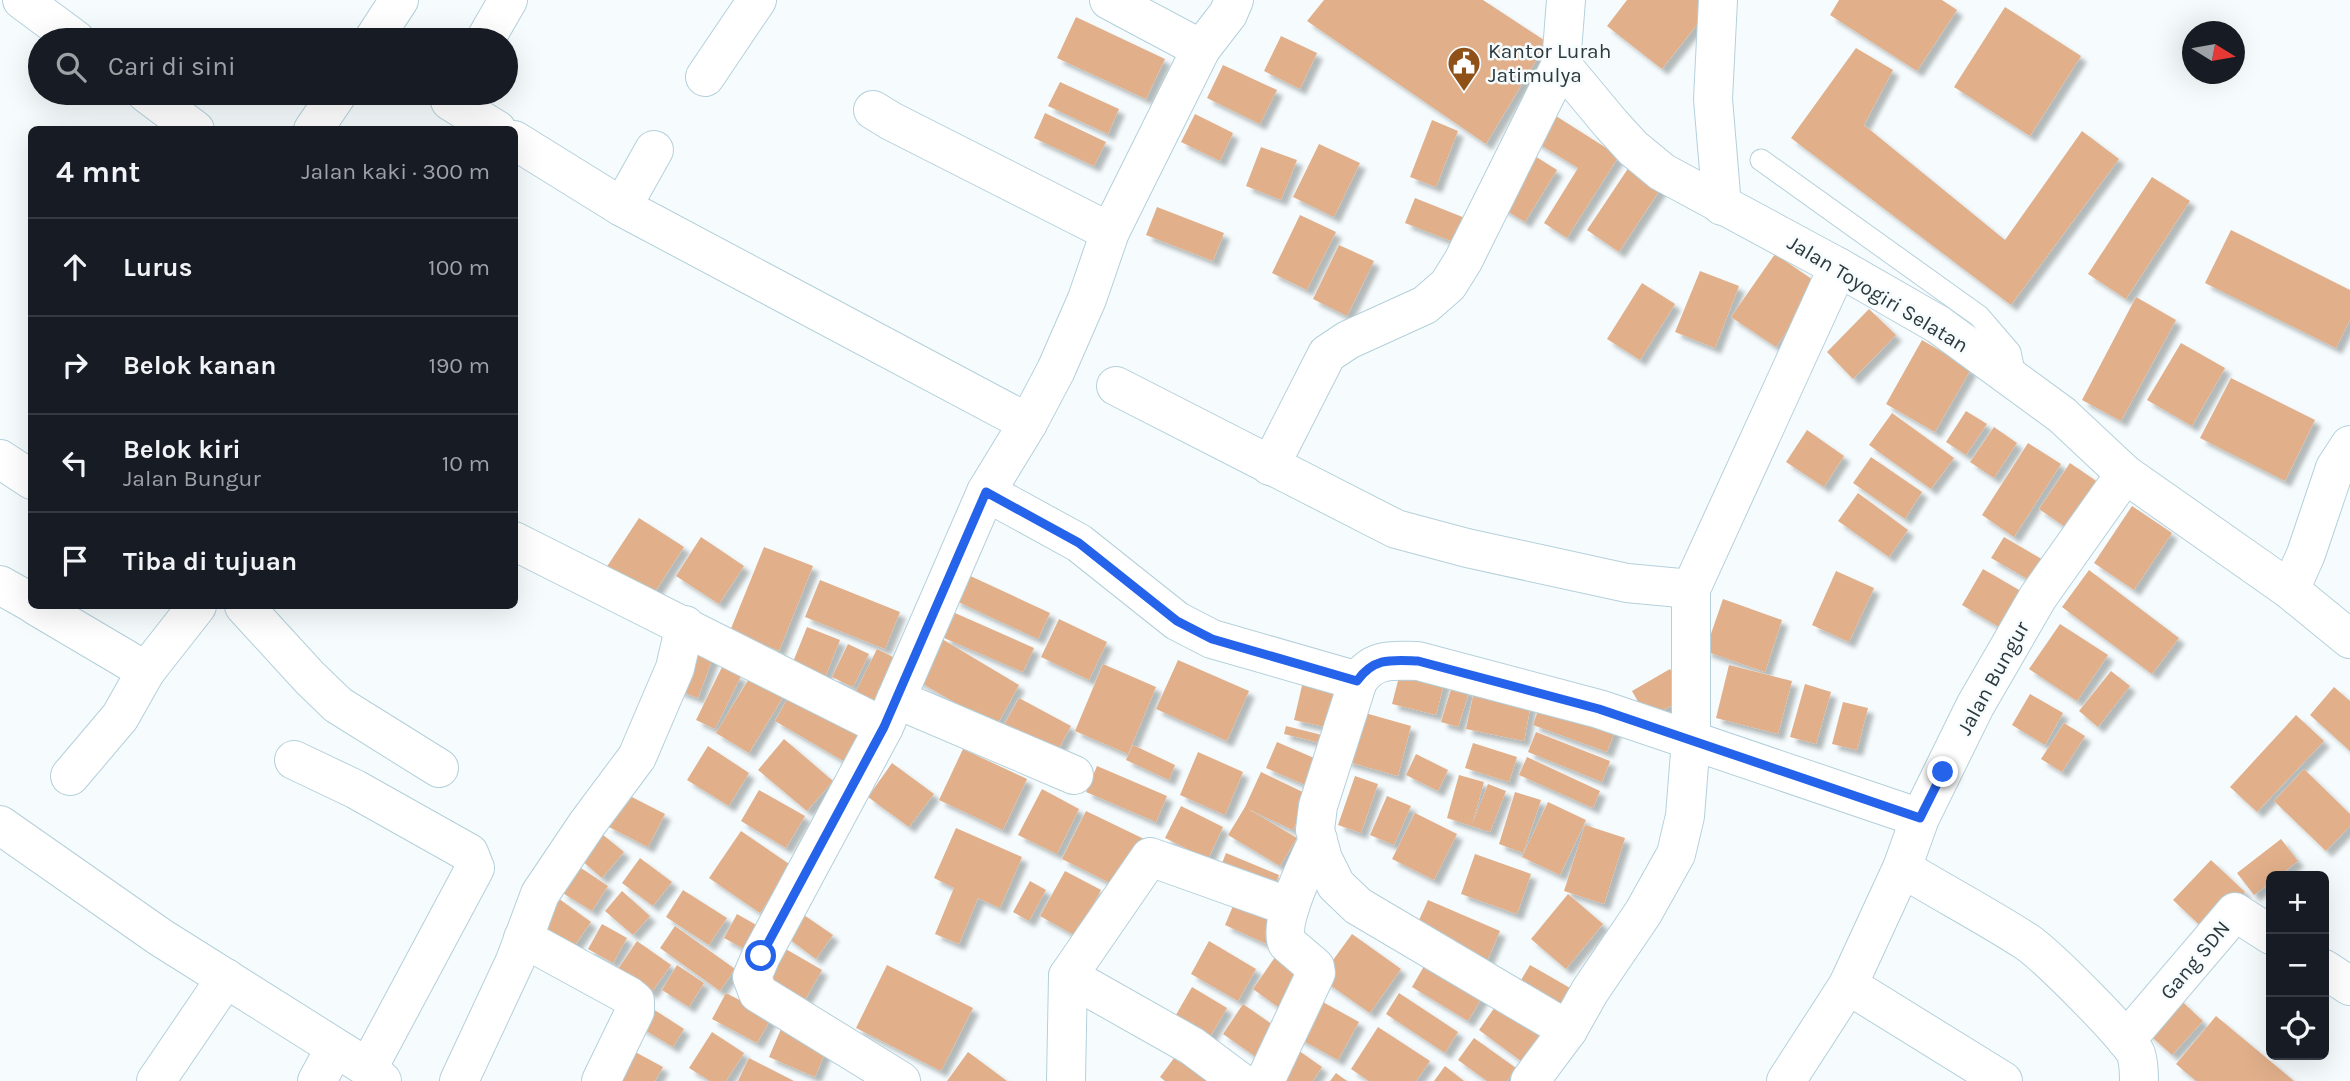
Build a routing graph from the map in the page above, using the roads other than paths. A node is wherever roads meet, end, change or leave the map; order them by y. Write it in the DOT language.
graph roads {
  1 [pos="22,0"];
  2 [pos="400,0"];
  3 [pos="508,0"];
  4 [pos="757,0"];
  5 [pos="1109,0"];
  6 [pos="1234,0"];
  7 [pos="1566,0"];
  8 [pos="1718,0"];
  9 [pos="60,28"];
  10 [pos="381,28"];
  11 [pos="492,28"];
  12 [pos="1200,49"];
  13 [pos="1561,64"];
  14 [pos="705,77"];
  15 [pos="162,105"];
  16 [pos="330,105"];
  17 [pos="456,105"];
  18 [pos="873,110"];
  19 [pos="190,126"];
  20 [pos="316,126"];
  21 [pos="491,126"];
  22 [pos="518,143"];
  23 [pos="654,150"];
  24 [pos="1761,160"];
  25 [pos="1723,205"];
  26 [pos="622,207"];
  27 [pos="1110,232"];
  28 [pos="1838,267"];
  29 [pos="2016,380"];
  30 [pos="1116,386"];
  31 [pos="1028,423"];
  32 [pos="2350,445"];
  33 [pos="1270,466"];
  34 [pos="2125,474"];
  35 [pos="986,492"];
  36 [pos="518,543"];
  37 [pos="0,585"];
  38 [pos="1691,589"];
  39 [pos="2290,590"];
  40 [pos="28,601"];
  41 [pos="42,609"];
  42 [pos="195,609"];
  43 [pos="247,609"];
  44 [pos="685,625"];
  45 [pos="2350,639"];
  46 [pos="146,671"];
  47 [pos="1357,681"];
  48 [pos="890,713"];
  49 [pos="1691,740"];
  50 [pos="294,760"];
  51 [pos="439,768"];
  52 [pos="1074,775"];
  53 [pos="70,776"];
  54 [pos="1920,818"];
  55 [pos="0,825"];
  56 [pos="1318,840"];
  57 [pos="1902,868"];
  58 [pos="1290,906"];
  59 [pos="2269,934"];
  60 [pos="523,938"];
  61 [pos="2329,972"];
  62 [pos="1068,976"];
  63 [pos="226,978"];
  64 [pos="1848,985"];
  65 [pos="2350,986"];
  66 [pos="1567,1030"];
  67 [pos="2126,1040"];
  68 [pos="335,1048"];
  69 [pos="375,1074"];
  70 [pos="156,1081"];
  71 [pos="317,1081"];
  72 [pos="459,1081"];
  73 [pos="601,1081"];
  74 [pos="901,1081"];
  75 [pos="1066,1081"];
  76 [pos="1239,1081"];
  77 [pos="1265,1081"];
  78 [pos="1530,1081"];
  79 [pos="1786,1081"];
  80 [pos="2003,1081"];
  81 [pos="2139,1081"];
  1 -- 9 [label="street"];
  2 -- 10 [label="street"];
  3 -- 11 [label="street"];
  4 -- 14 [label="street"];
  5 -- 12 [label="street"];
  6 -- 12 [label="street"];
  7 -- 13 [label="street"];
  8 -- 25 [label="street"];
  12 -- 27 [label="street"];
  13 -- 25 [label="street, Jalan Toyogiri Selatan"];
  13 -- 33 [label="street"];
  15 -- 19 [label="street"];
  16 -- 20 [label="street"];
  17 -- 21 [label="street"];
  18 -- 27 [label="street"];
  22 -- 26 [label="street"];
  23 -- 26 [label="street"];
  24 -- 29 [label="lane"];
  25 -- 28 [label="street, Jalan Toyogiri Selatan"];
  26 -- 31 [label="street"];
  27 -- 31 [label="street"];
  28 -- 29 [label="street, Jalan Toyogiri Selatan"];
  28 -- 38 [label="street"];
  29 -- 34 [label="street, Jalan Toyogiri Selatan"];
  30 -- 33 [label="street"];
  31 -- 35 [label="street"];
  32 -- 39 [label="street"];
  33 -- 38 [label="street"];
  34 -- 39 [label="street, Jalan Toyogiri Selatan"];
  34 -- 54 [label="street, Jalan Bungur"];
  35 -- 47 [label="street"];
  35 -- 48 [label="street"];
  36 -- 44 [label="street"];
  37 -- 40 [label="street"];
  38 -- 49 [label="street"];
  39 -- 45 [label="street, Jalan Toyogiri Selatan"];
  41 -- 46 [label="street"];
  42 -- 46 [label="street"];
  43 -- 51 [label="street"];
  44 -- 48 [label="street"];
  44 -- 60 [label="street"];
  46 -- 53 [label="street"];
  47 -- 49 [label="street"];
  47 -- 56 [label="street"];
  48 -- 52 [label="street"];
  48 -- 74 [label="street"];
  49 -- 54 [label="street"];
  49 -- 66 [label="street"];
  50 -- 69 [label="street"];
  54 -- 57 [label="street, Jalan Bungur"];
  55 -- 63 [label="street"];
  56 -- 58 [label="street"];
  56 -- 66 [label="street"];
  57 -- 64 [label="street, Jalan Bungur"];
  57 -- 67 [label="street"];
  58 -- 62 [label="street"];
  58 -- 77 [label="street"];
  59 -- 67 [label="street, Gang SDN"];
  60 -- 72 [label="street"];
  60 -- 73 [label="street"];
  61 -- 65 [label="street"];
  62 -- 75 [label="street"];
  62 -- 76 [label="street"];
  63 -- 68 [label="street"];
  63 -- 70 [label="street"];
  64 -- 79 [label="street, Jalan Bungur"];
  64 -- 80 [label="street"];
  66 -- 78 [label="street"];
  67 -- 81 [label="street"];
  68 -- 69 [label="street"];
  68 -- 71 [label="street"];
}
